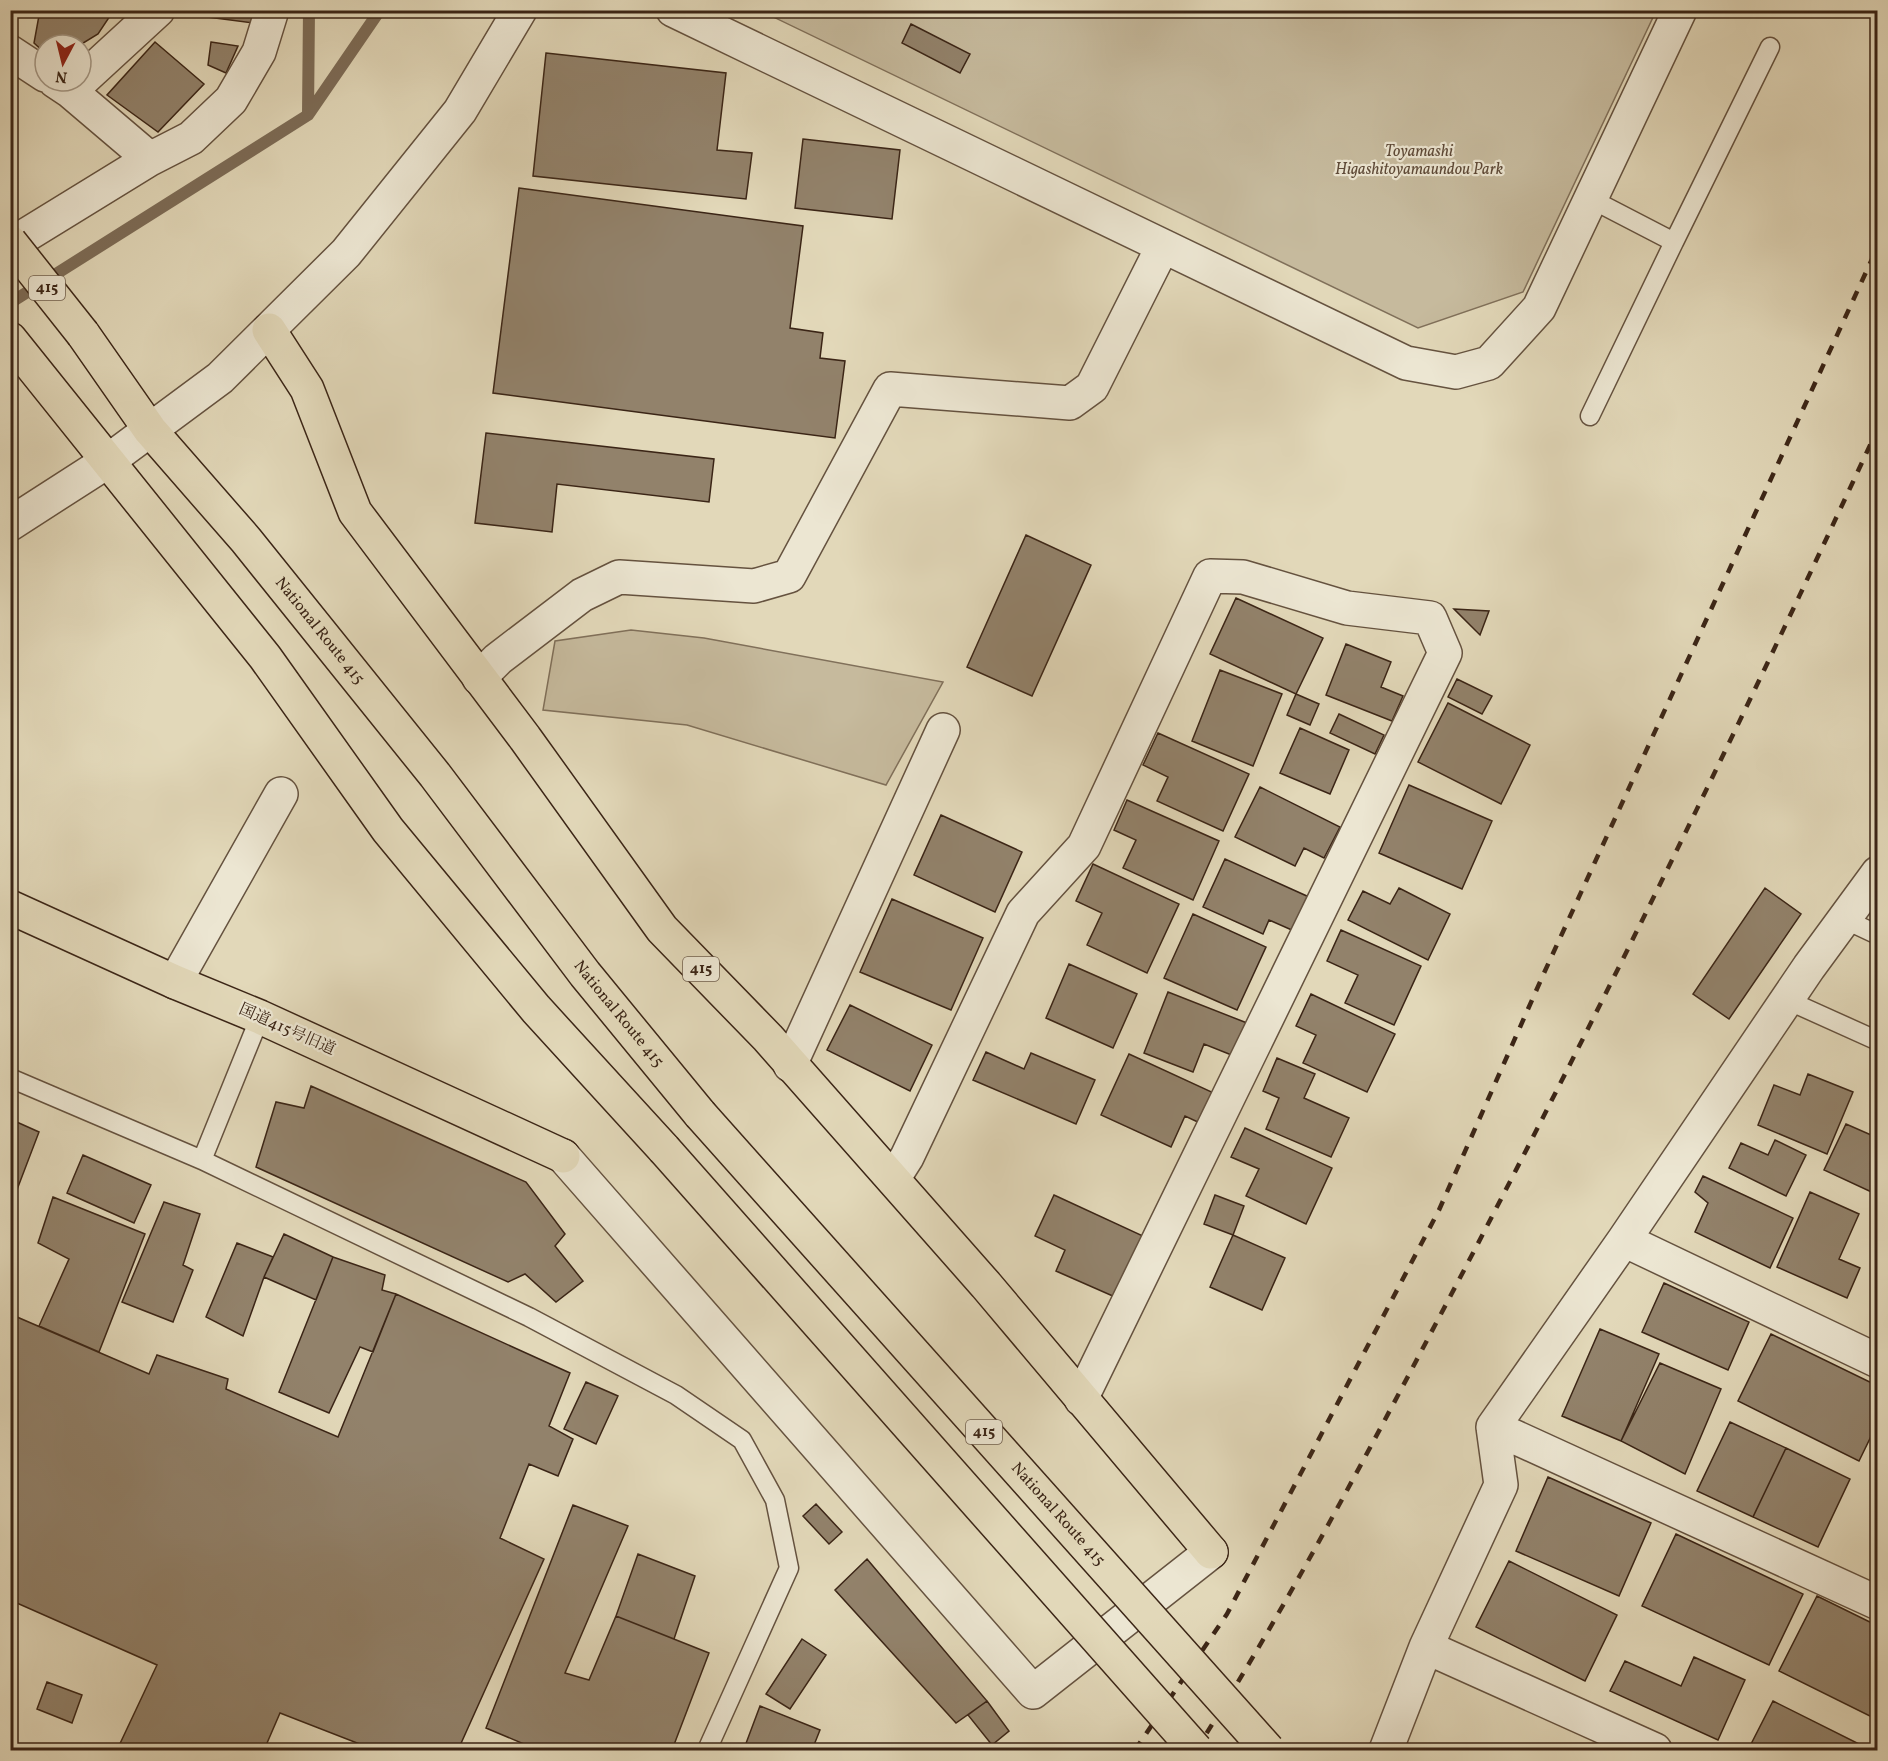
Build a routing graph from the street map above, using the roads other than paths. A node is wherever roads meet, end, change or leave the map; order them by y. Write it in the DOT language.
graph roads {
  1 [pos="158,10"];
  2 [pos="272,10"];
  3 [pos="520,10"];
  4 [pos="1680,10"];
  5 [pos="676,11"];
  6 [pos="1770,47"];
  7 [pos="10,52"];
  8 [pos="93,56"];
  9 [pos="33,67"];
  10 [pos="70,93"];
  11 [pos="150,159"];
  12 [pos="1591,199"];
  13 [pos="1674,242"];
  14 [pos="10,243"];
  15 [pos="1163,246"];
  16 [pos="269,330"];
  17 [pos="10,339"];
  18 [pos="1590,416"];
  19 [pos="150,430"];
  20 [pos="108,461"];
  21 [pos="10,524"];
  22 [pos="479,678"];
  23 [pos="943,730"];
  24 [pos="281,794"];
  25 [pos="1878,873"];
  26 [pos="10,907"];
  27 [pos="1844,920"];
  28 [pos="1878,935"];
  29 [pos="175,982"];
  30 [pos="1787,1000"];
  31 [pos="260,1017"];
  32 [pos="1878,1041"];
  33 [pos="790,1065"];
  34 [pos="10,1078"];
  35 [pos="563,1156"];
  36 [pos="202,1160"];
  37 [pos="893,1179"];
  38 [pos="1624,1240"];
  39 [pos="1878,1362"];
  40 [pos="1081,1400"];
  41 [pos="1493,1427"];
  42 [pos="1211,1552"];
  43 [pos="1878,1603"];
  44 [pos="1426,1647"];
  45 [pos="707,1750"];
  46 [pos="1196,1750"];
  47 [pos="1268,1750"];
  48 [pos="1386,1750"];
  49 [pos="1655,1750"];
  1 -- 8 [label="street"];
  2 -- 11 [label="street"];
  3 -- 16 [label="street"];
  4 -- 12 [label="street"];
  5 -- 15 [label="street"];
  6 -- 13 [label="lane"];
  7 -- 9 [label="street"];
  10 -- 11 [label="street"];
  11 -- 14 [label="street"];
  12 -- 13 [label="lane"];
  12 -- 15 [label="street"];
  13 -- 18 [label="lane"];
  14 -- 19 [label="highway, National Route 415 / 415, bridge"];
  15 -- 22 [label="street"];
  16 -- 19 [label="street"];
  16 -- 22 [label="highway, 415"];
  17 -- 20 [label="highway"];
  19 -- 20 [label="street"];
  19 -- 47 [label="highway, National Route 415 / 415, bridge"];
  20 -- 21 [label="street"];
  20 -- 46 [label="highway, bridge"];
  22 -- 33 [label="highway, 415"];
  23 -- 33 [label="street"];
  24 -- 29 [label="street"];
  25 -- 27 [label="street"];
  26 -- 29 [label="highway, 国道415号旧道"];
  27 -- 28 [label="lane"];
  27 -- 30 [label="street"];
  29 -- 31 [label="highway, 国道415号旧道"];
  30 -- 32 [label="lane"];
  30 -- 38 [label="street"];
  31 -- 35 [label="highway, 国道415号旧道"];
  31 -- 36 [label="lane"];
  33 -- 37 [label="highway, 415"];
  34 -- 36 [label="lane"];
  35 -- 42 [label="street"];
  36 -- 45 [label="lane"];
  37 -- 40 [label="highway, 415"];
  37 -- 40 [label="street"];
  38 -- 39 [label="street"];
  38 -- 41 [label="street"];
  40 -- 42 [label="highway, 415"];
  41 -- 43 [label="street"];
  41 -- 44 [label="street"];
  44 -- 48 [label="street"];
  44 -- 49 [label="street"];
}
